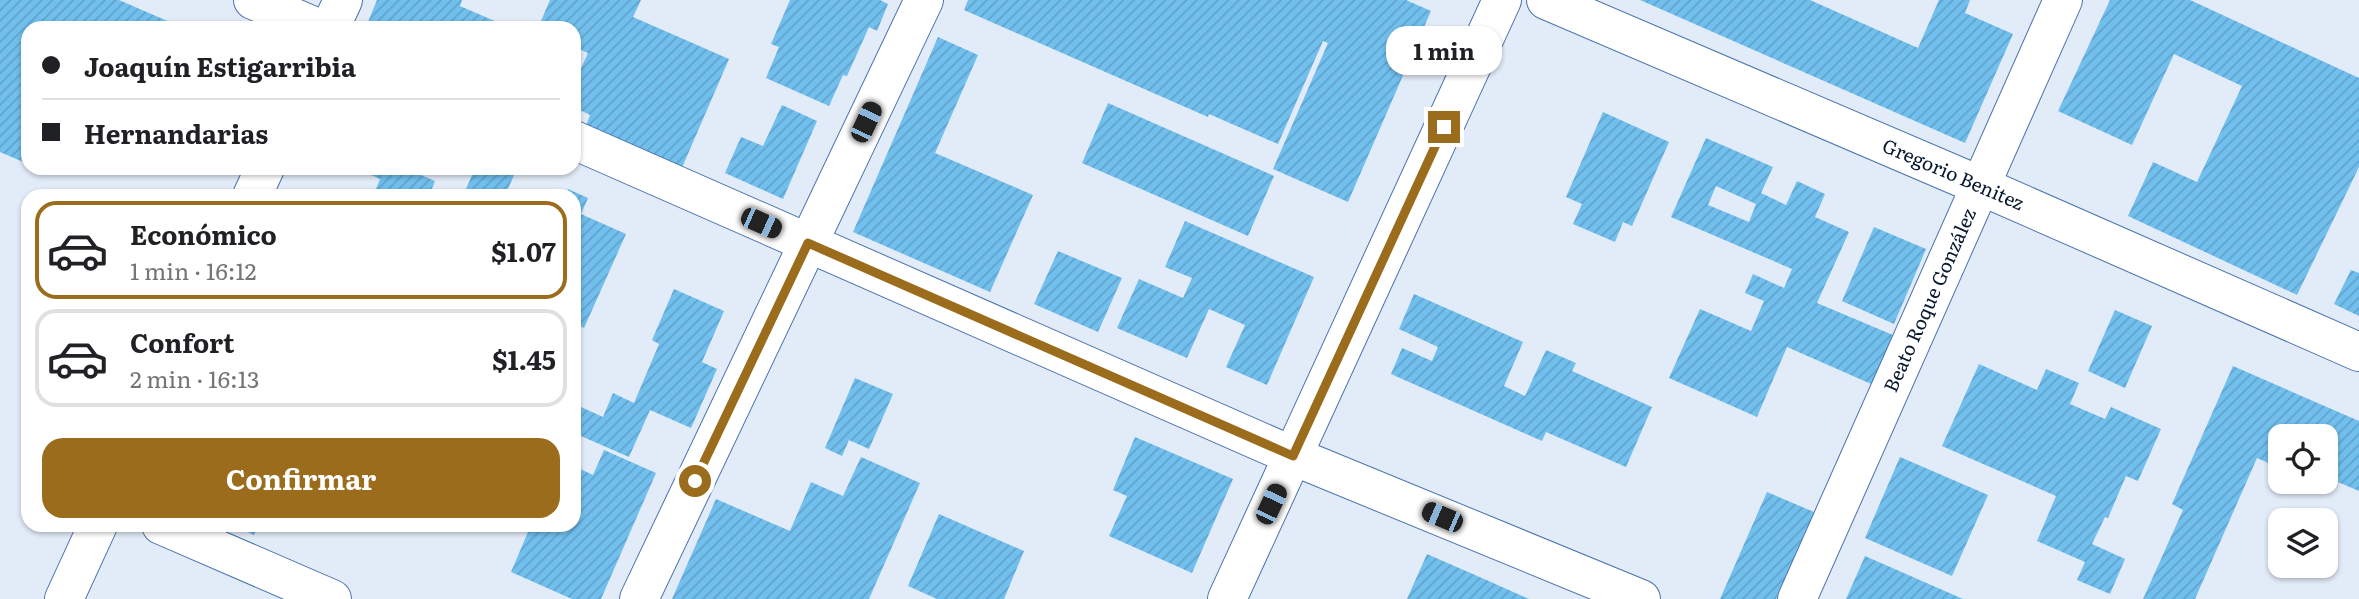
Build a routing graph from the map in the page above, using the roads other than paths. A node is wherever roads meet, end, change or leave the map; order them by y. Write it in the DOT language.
graph roads {
  1 [pos="253,0"];
  2 [pos="344,0"];
  3 [pos="925,0"];
  4 [pos="1502,0"];
  5 [pos="1546,0"];
  6 [pos="2063,0"];
  7 [pos="302,21"];
  8 [pos="334,21"];
  9 [pos="581,143"];
  10 [pos="1981,186"];
  11 [pos="808,243"];
  12 [pos="2359,352"];
  13 [pos="1293,456"];
  14 [pos="95,532"];
  15 [pos="177,532"];
  16 [pos="64,599"];
  17 [pos="332,599"];
  18 [pos="639,599"];
  19 [pos="1227,599"];
  20 [pos="1642,599"];
  21 [pos="1797,599"];
  1 -- 7 [label="street"];
  2 -- 8 [label="street"];
  3 -- 11 [label="street"];
  4 -- 13 [label="street"];
  5 -- 10 [label="street, Gregorio Benitez"];
  6 -- 10 [label="street, Beato Roque González"];
  9 -- 11 [label="street"];
  10 -- 12 [label="street, Gregorio Benitez"];
  10 -- 21 [label="street, Beato Roque González"];
  11 -- 13 [label="street"];
  11 -- 18 [label="street"];
  13 -- 19 [label="street"];
  13 -- 20 [label="street"];
  14 -- 16 [label="street"];
  15 -- 17 [label="street"];
}
